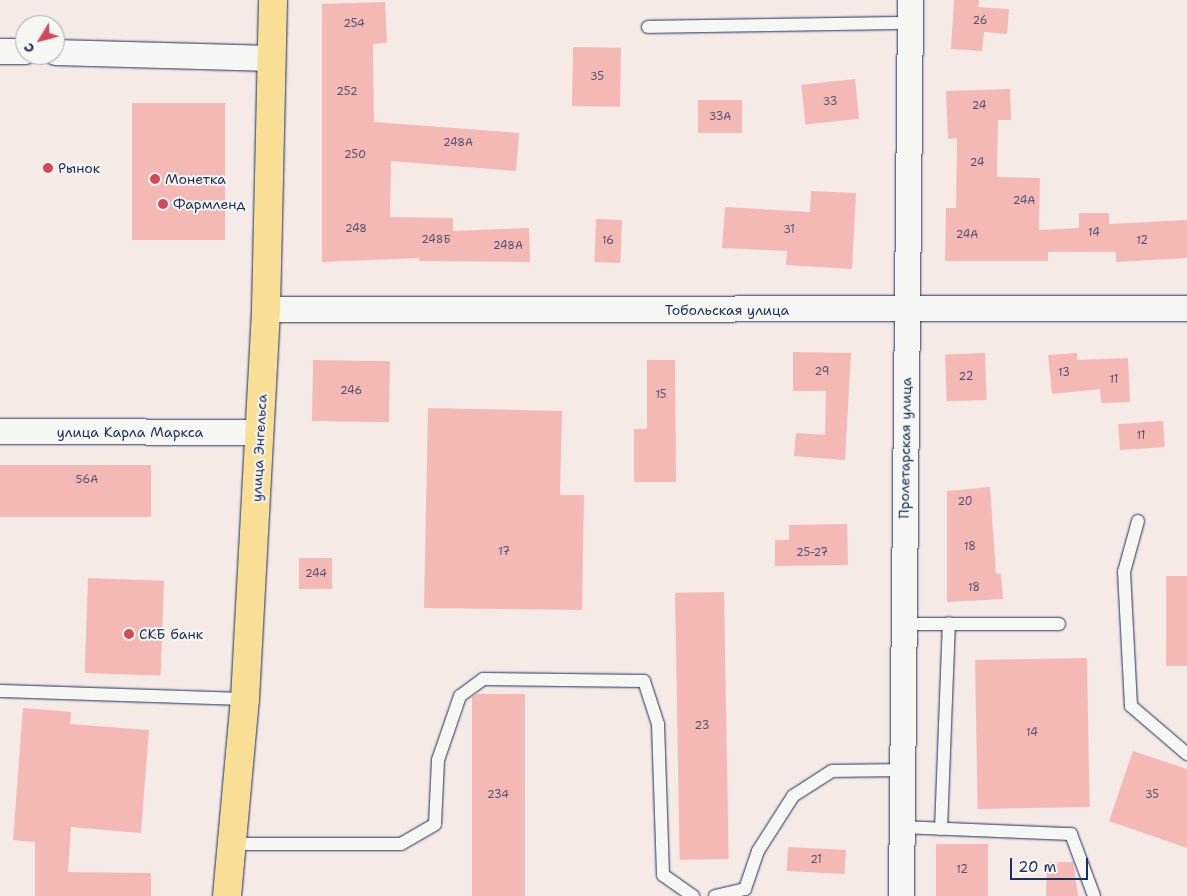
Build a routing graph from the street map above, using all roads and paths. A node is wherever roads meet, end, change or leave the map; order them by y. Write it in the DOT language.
graph roads {
  1 [pos="273,0"];
  2 [pos="910,11"];
  3 [pos="648,28"];
  4 [pos="0,51"];
  5 [pos="15,52"];
  6 [pos="65,52"];
  7 [pos="272,58"];
  8 [pos="1187,308"];
  9 [pos="266,309"];
  10 [pos="907,310"];
  11 [pos="0,431"];
  12 [pos="259,432"];
  13 [pos="1138,521"];
  14 [pos="948,623"];
  15 [pos="903,624"];
  16 [pos="1059,624"];
  17 [pos="0,691"];
  18 [pos="245,698"];
  19 [pos="1187,754"];
  20 [pos="902,770"];
  21 [pos="902,827"];
  22 [pos="941,829"];
  23 [pos="232,844"];
  24 [pos="227,896"];
  25 [pos="693,896"];
  26 [pos="715,896"];
  27 [pos="901,896"];
  28 [pos="1094,896"];
  1 -- 7 [label="main road, улица Энгельса"];
  2 -- 3 [label="lane"];
  2 -- 10 [label="street, Пролетарская улица"];
  4 -- 5 [label="street"];
  6 -- 7 [label="street"];
  7 -- 9 [label="main road, улица Энгельса"];
  8 -- 10 [label="street, Тобольская улица"];
  9 -- 10 [label="street, Тобольская улица"];
  9 -- 12 [label="main road, улица Энгельса"];
  10 -- 15 [label="street, Пролетарская улица"];
  11 -- 12 [label="street, улица Карла Маркса"];
  12 -- 18 [label="main road, улица Энгельса"];
  13 -- 19 [label="lane"];
  14 -- 15 [label="lane"];
  14 -- 16 [label="lane"];
  14 -- 22 [label="lane"];
  15 -- 20 [label="street, Пролетарская улица"];
  17 -- 18 [label="lane"];
  18 -- 23 [label="main road, улица Энгельса"];
  20 -- 21 [label="street, Пролетарская улица"];
  20 -- 26 [label="lane"];
  21 -- 22 [label="lane"];
  21 -- 27 [label="street, Пролетарская улица"];
  22 -- 28 [label="lane"];
  23 -- 24 [label="main road, улица Энгельса"];
  23 -- 25 [label="lane"];
}
